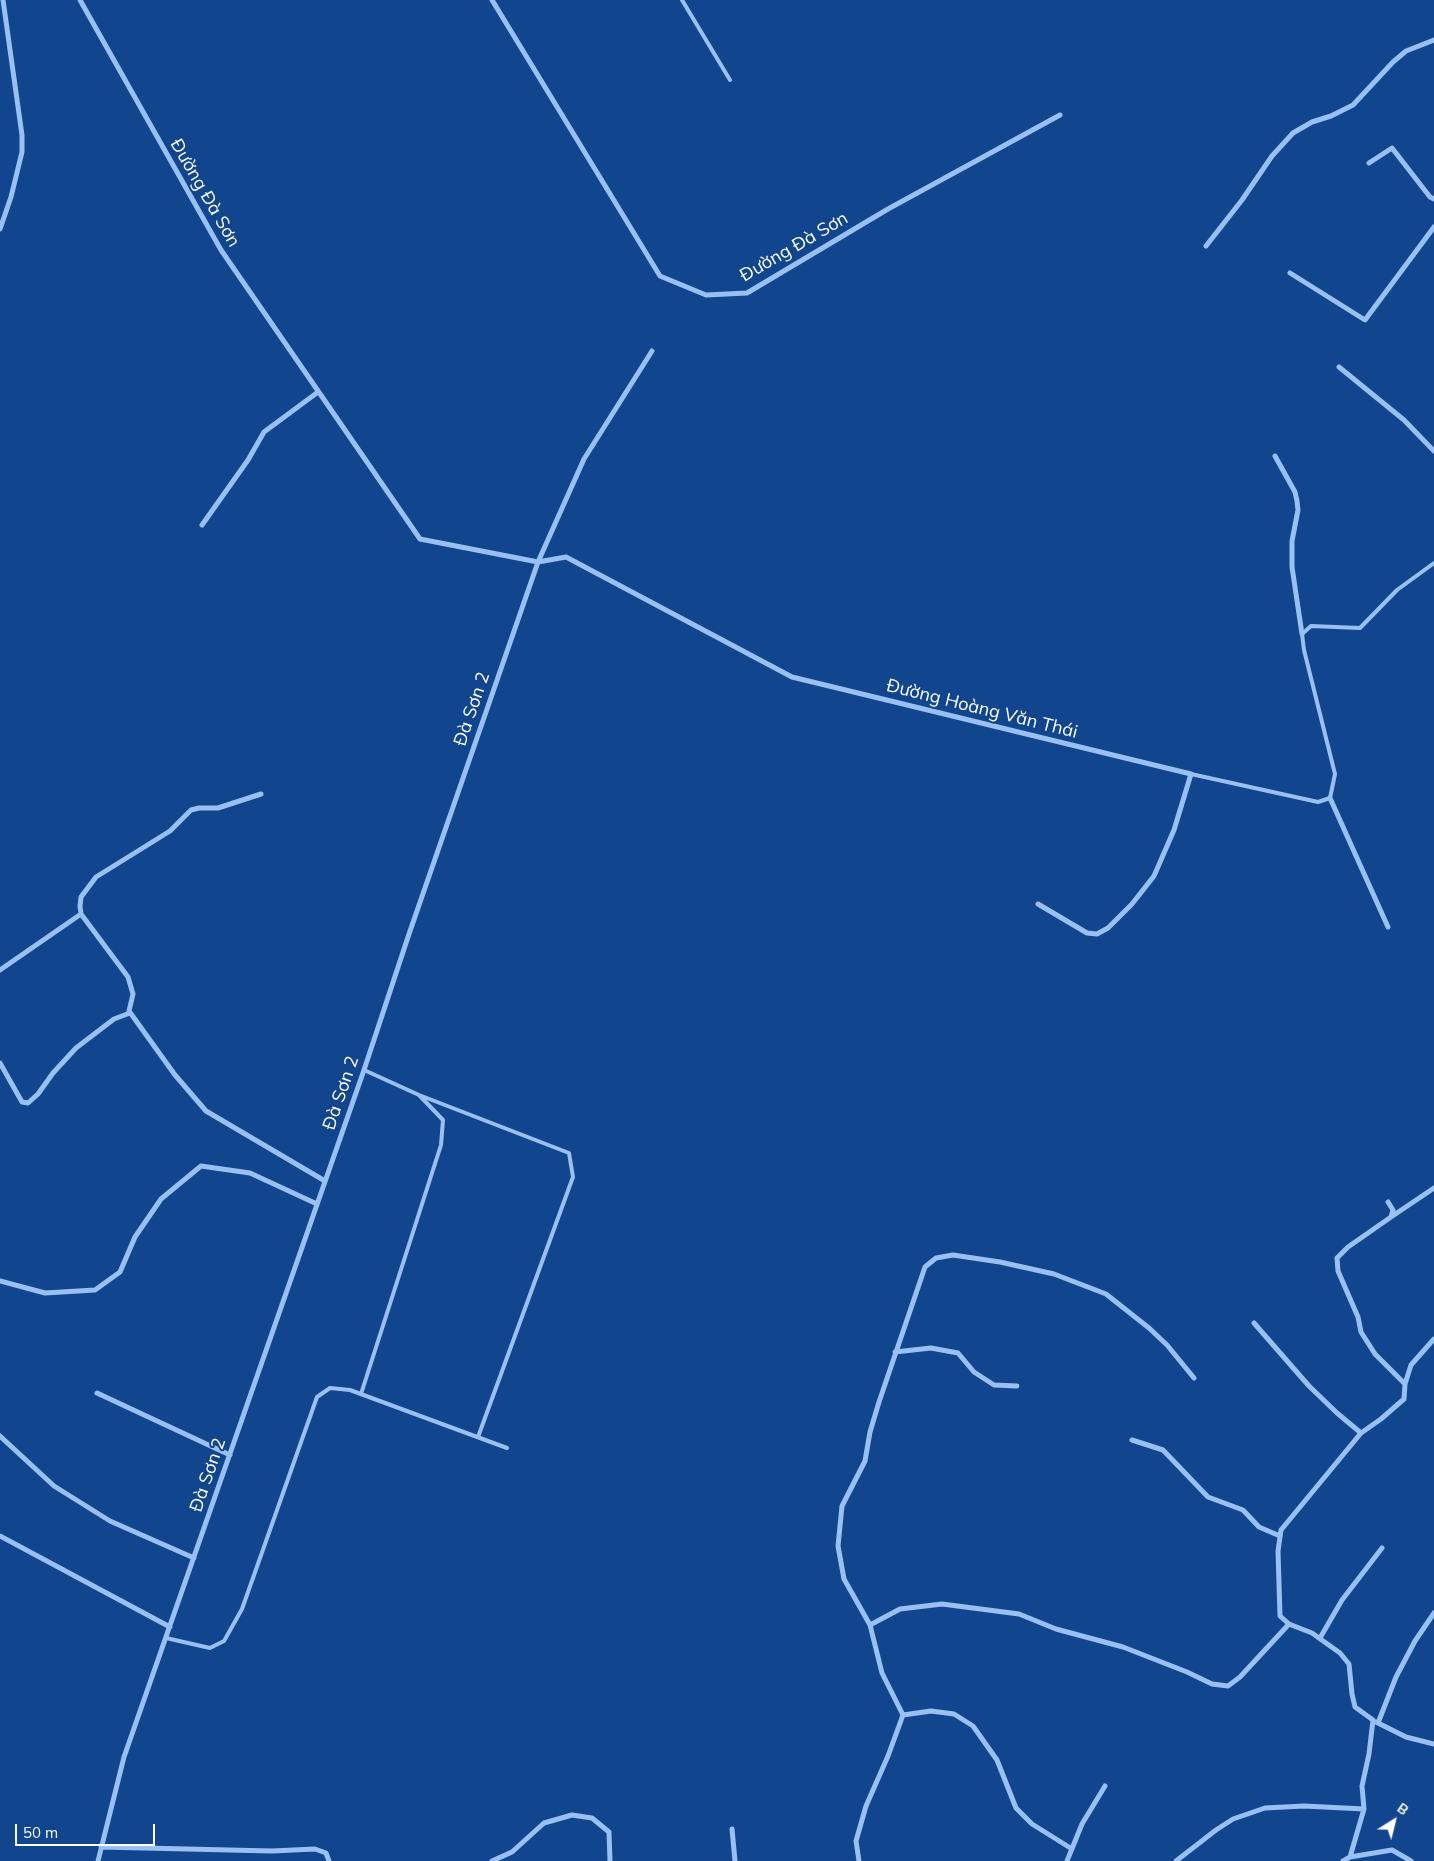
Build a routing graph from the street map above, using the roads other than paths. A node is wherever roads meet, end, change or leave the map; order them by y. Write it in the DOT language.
graph roads {
  1 [pos="4,0"];
  2 [pos="80,0"];
  3 [pos="492,0"];
  4 [pos="682,0"];
  5 [pos="1434,40"];
  6 [pos="730,80"];
  7 [pos="1060,115"];
  8 [pos="1369,162"];
  9 [pos="1434,199"];
  10 [pos="1434,227"];
  11 [pos="0,229"];
  12 [pos="1206,246"];
  13 [pos="1290,274"];
  14 [pos="652,351"];
  15 [pos="1339,367"];
  16 [pos="318,392"];
  17 [pos="1434,451"];
  18 [pos="1275,456"];
  19 [pos="202,525"];
  20 [pos="538,562"];
  21 [pos="1434,563"];
  22 [pos="1302,634"];
  23 [pos="1191,774"];
  24 [pos="261,794"];
  25 [pos="1330,798"];
  26 [pos="1038,904"];
  27 [pos="81,914"];
  28 [pos="1388,927"];
  29 [pos="0,970"];
  30 [pos="130,1013"];
  31 [pos="0,1063"];
  32 [pos="364,1070"];
  33 [pos="419,1095"];
  34 [pos="325,1182"];
  35 [pos="1434,1188"];
  36 [pos="1388,1202"];
  37 [pos="317,1204"];
  38 [pos="1391,1217"];
  39 [pos="0,1281"];
  40 [pos="1254,1323"];
  41 [pos="1434,1339"];
  42 [pos="895,1352"];
  43 [pos="1194,1378"];
  44 [pos="1405,1384"];
  45 [pos="1017,1386"];
  46 [pos="97,1393"];
  47 [pos="361,1394"];
  48 [pos="1361,1433"];
  49 [pos="0,1436"];
  50 [pos="478,1437"];
  51 [pos="1132,1440"];
  52 [pos="506,1448"];
  53 [pos="230,1455"];
  54 [pos="0,1536"];
  55 [pos="1280,1536"];
  56 [pos="1382,1548"];
  57 [pos="194,1558"];
  58 [pos="1434,1613"];
  59 [pos="1289,1624"];
  60 [pos="870,1625"];
  61 [pos="170,1626"];
  62 [pos="166,1638"];
  63 [pos="1320,1638"];
  64 [pos="903,1715"];
  65 [pos="1375,1721"];
  66 [pos="1434,1744"];
  67 [pos="1105,1786"];
  68 [pos="1364,1809"];
  69 [pos="732,1829"];
  70 [pos="101,1847"];
  71 [pos="1072,1849"];
  72 [pos="1350,1857"];
  73 [pos="98,1861"];
  74 [pos="329,1861"];
  75 [pos="492,1861"];
  76 [pos="610,1861"];
  77 [pos="735,1861"];
  78 [pos="859,1861"];
  79 [pos="1067,1861"];
  80 [pos="1176,1861"];
  81 [pos="1343,1861"];
  82 [pos="1411,1861"];
  1 -- 11 [label="street"];
  2 -- 16 [label="street, Đường Đà Sơn"];
  3 -- 7 [label="street, Đường Đà Sơn"];
  4 -- 6 [label="lane"];
  5 -- 12 [label="street"];
  8 -- 9 [label="street"];
  10 -- 13 [label="street"];
  14 -- 20 [label="street, Đà Sơn 2"];
  15 -- 17 [label="street"];
  16 -- 19 [label="street"];
  16 -- 20 [label="street, Đường Đà Sơn"];
  18 -- 22 [label="street"];
  20 -- 23 [label="street, Đường Hoàng Văn Thái"];
  20 -- 32 [label="street, Đà Sơn 2"];
  21 -- 22 [label="lane"];
  22 -- 25 [label="lane"];
  23 -- 25 [label="lane"];
  23 -- 26 [label="street"];
  24 -- 27 [label="street"];
  25 -- 28 [label="street"];
  27 -- 29 [label="street"];
  27 -- 30 [label="street"];
  30 -- 31 [label="street"];
  30 -- 34 [label="street"];
  32 -- 33 [label="lane"];
  32 -- 34 [label="street, Đà Sơn 2"];
  33 -- 47 [label="lane"];
  33 -- 50 [label="lane"];
  34 -- 37 [label="street, Đà Sơn 2"];
  35 -- 38 [label="street"];
  36 -- 38 [label="street"];
  37 -- 39 [label="street"];
  37 -- 53 [label="street, Đà Sơn 2"];
  38 -- 44 [label="street"];
  40 -- 48 [label="street"];
  41 -- 44 [label="street"];
  42 -- 43 [label="street"];
  42 -- 45 [label="street"];
  42 -- 60 [label="street"];
  44 -- 48 [label="street"];
  46 -- 53 [label="street"];
  47 -- 50 [label="lane"];
  47 -- 62 [label="lane"];
  48 -- 55 [label="street"];
  49 -- 57 [label="street"];
  50 -- 52 [label="lane"];
  51 -- 55 [label="street"];
  53 -- 57 [label="street, Đà Sơn 2"];
  54 -- 61 [label="street"];
  55 -- 59 [label="street"];
  56 -- 63 [label="street"];
  57 -- 61 [label="street, Đà Sơn 2"];
  58 -- 65 [label="street"];
  59 -- 60 [label="street"];
  59 -- 63 [label="street"];
  60 -- 64 [label="street"];
  61 -- 62 [label="street, Đà Sơn 2"];
  62 -- 70 [label="street, Đà Sơn 2"];
  63 -- 65 [label="street"];
  64 -- 71 [label="street"];
  64 -- 78 [label="street"];
  65 -- 66 [label="street"];
  65 -- 68 [label="street"];
  67 -- 71 [label="street"];
  68 -- 72 [label="street"];
  68 -- 80 [label="street"];
  69 -- 77 [label="street"];
  70 -- 73 [label="street, Đà Sơn 2"];
  70 -- 74 [label="street"];
  71 -- 79 [label="street"];
  72 -- 81 [label="street"];
  72 -- 82 [label="street"];
  75 -- 76 [label="street"];
}
